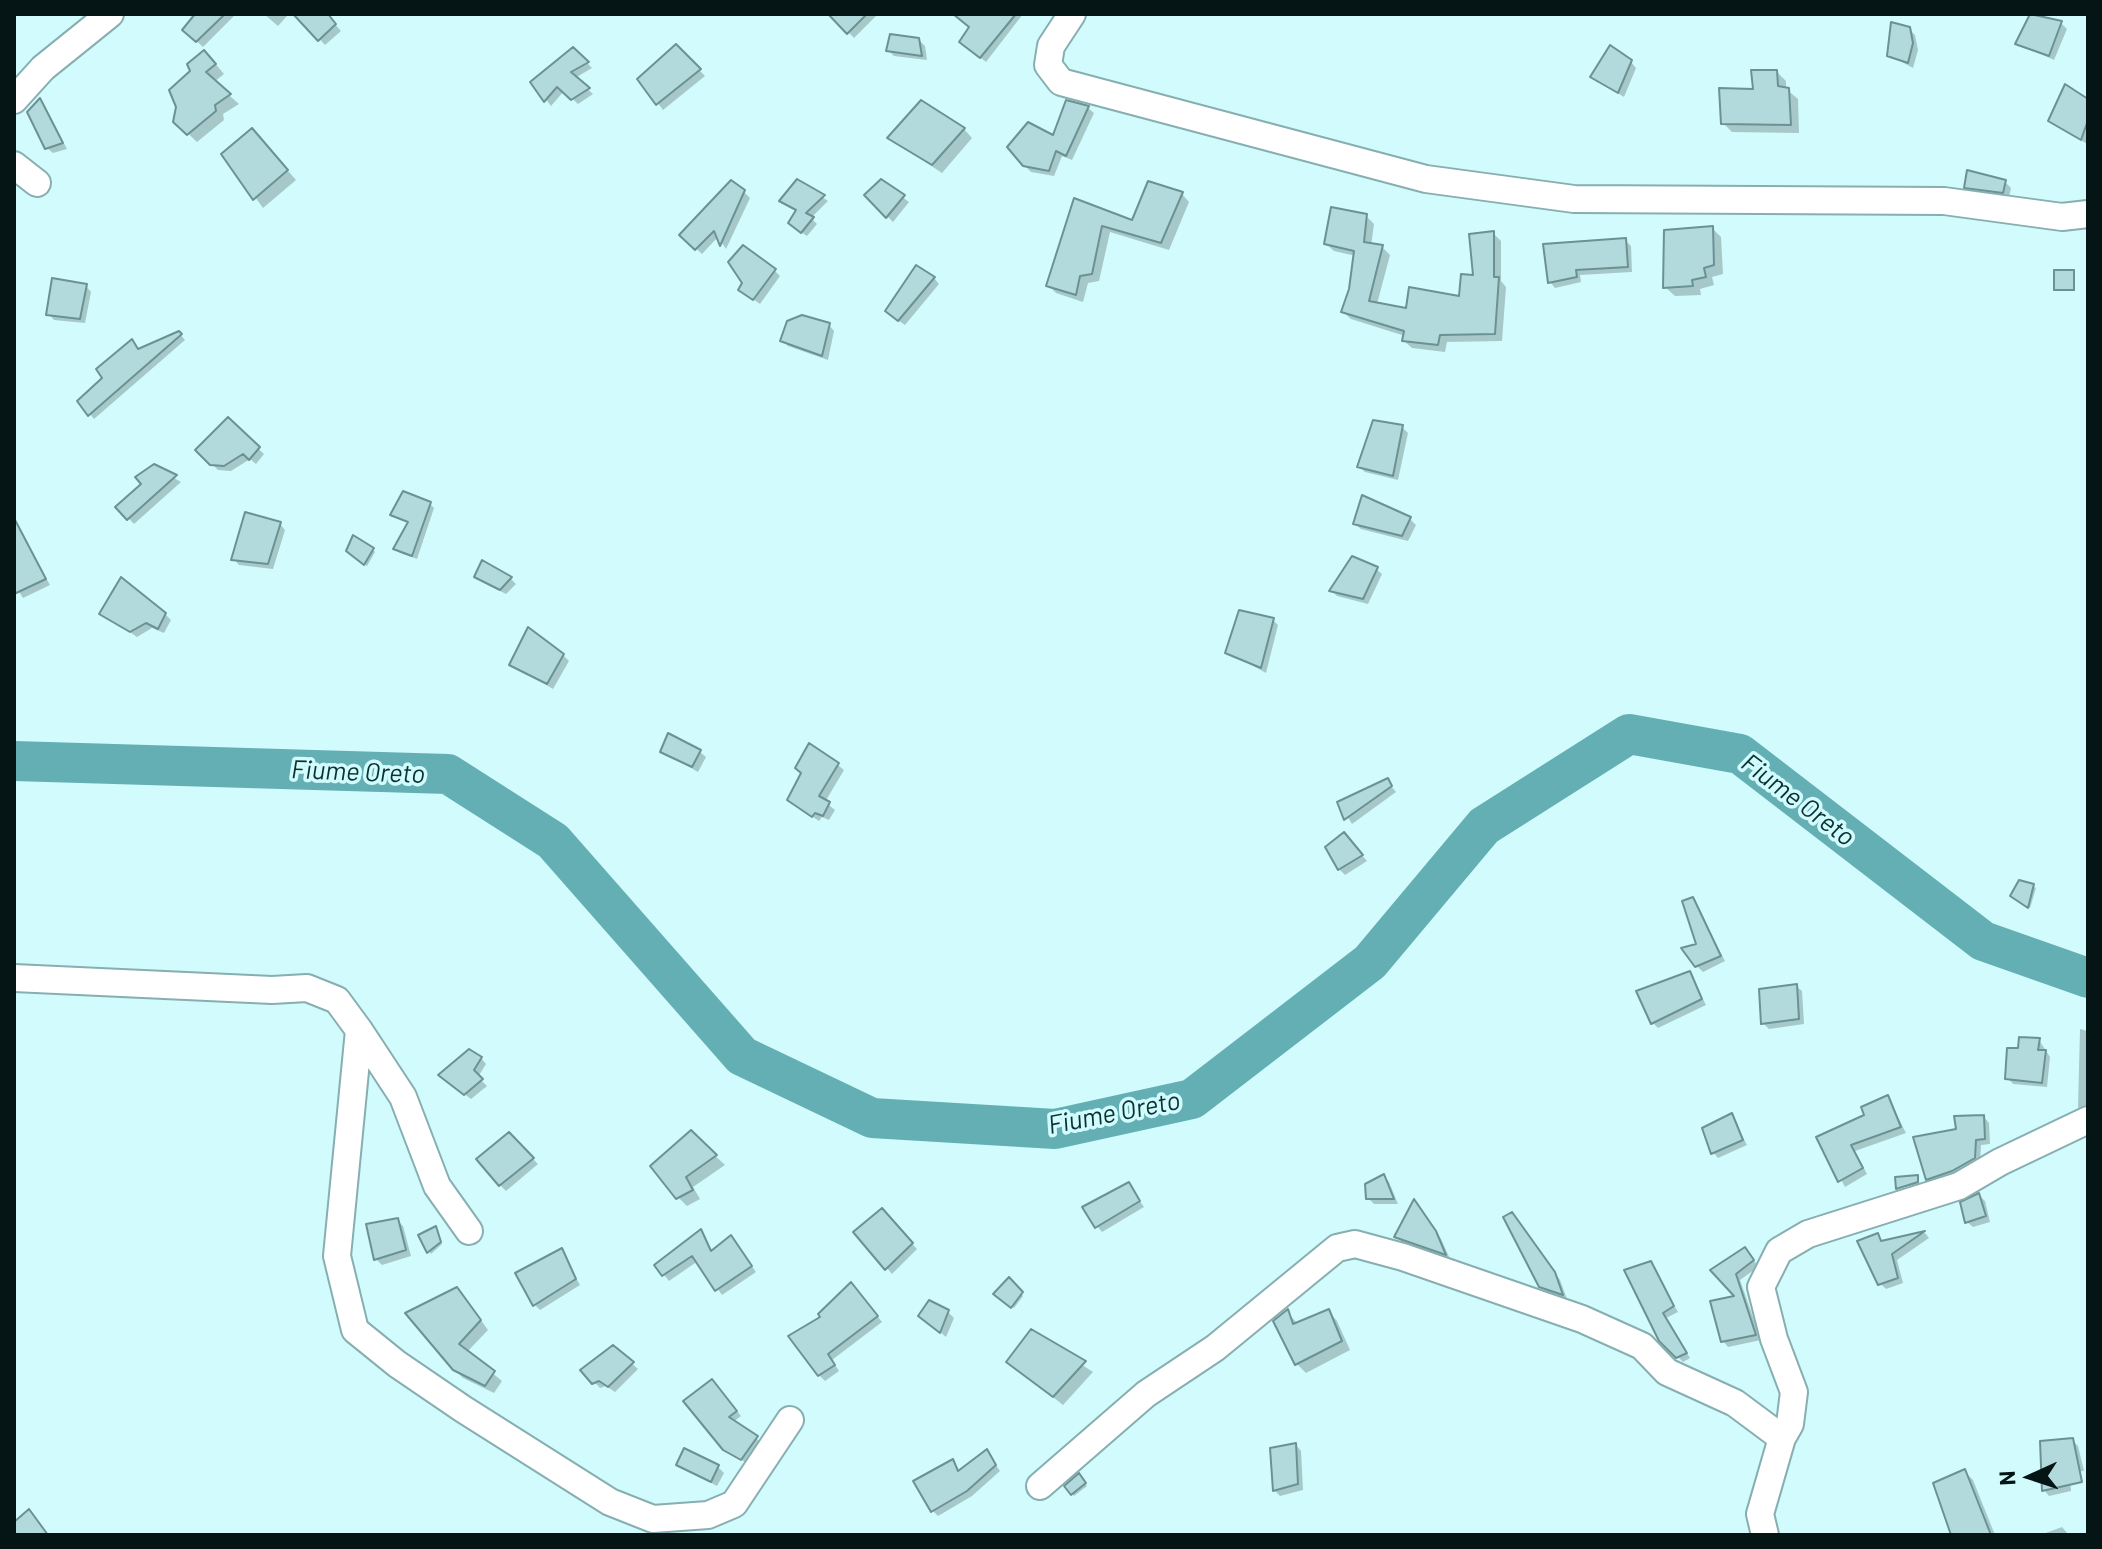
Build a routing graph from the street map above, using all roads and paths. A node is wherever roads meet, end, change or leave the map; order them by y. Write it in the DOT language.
graph roads {
  1 [pos="110,14"];
  2 [pos="1072,14"];
  3 [pos="14,100"];
  4 [pos="14,165"];
  5 [pos="37,183"];
  6 [pos="2088,214"];
  7 [pos="14,978"];
  8 [pos="359,1030"];
  9 [pos="2088,1120"];
  10 [pos="469,1231"];
  11 [pos="790,1420"];
  12 [pos="1782,1438"];
  13 [pos="1040,1486"];
  14 [pos="1765,1535"];
  1 -- 3 [label="street"];
  2 -- 6 [label="street"];
  4 -- 5 [label="street"];
  7 -- 8 [label="street"];
  8 -- 10 [label="street"];
  8 -- 11 [label="street"];
  9 -- 12 [label="street"];
  12 -- 13 [label="street"];
  12 -- 14 [label="street"];
}
